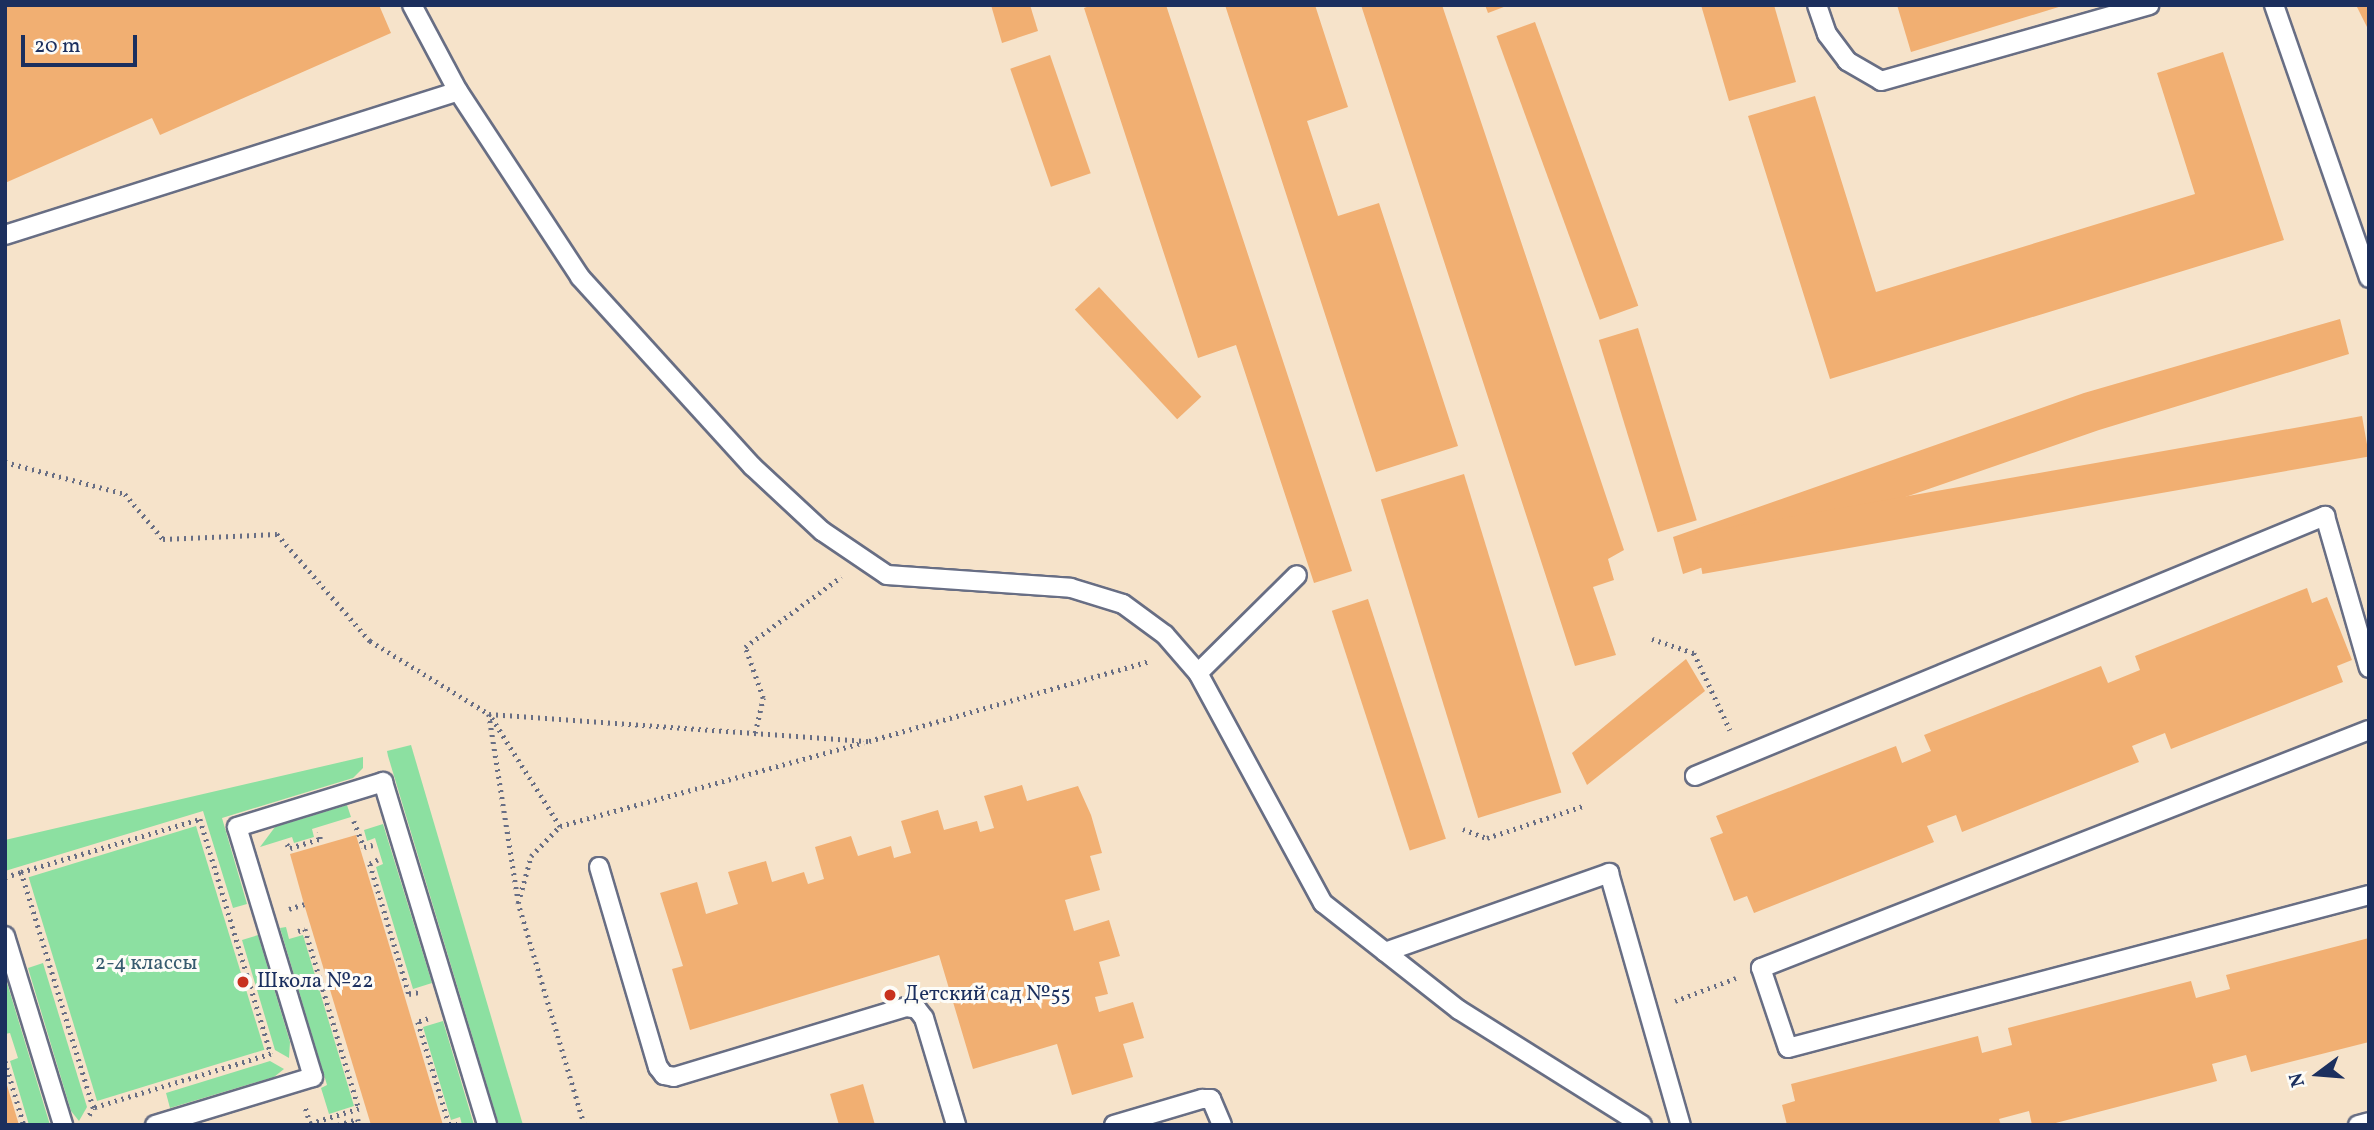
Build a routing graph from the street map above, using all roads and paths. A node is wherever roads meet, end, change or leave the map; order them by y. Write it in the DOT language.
graph roads {
  1 [pos="412,5"];
  2 [pos="1817,5"];
  3 [pos="2149,5"];
  4 [pos="2274,5"];
  5 [pos="458,91"];
  6 [pos="5,235"];
  7 [pos="2369,278"];
  8 [pos="5,462"];
  9 [pos="864,560"];
  10 [pos="1297,575"];
  11 [pos="1653,639"];
  12 [pos="1180,652"];
  13 [pos="2369,668"];
  14 [pos="1198,673"];
  15 [pos="489,715"];
  16 [pos="2369,730"];
  17 [pos="755,733"];
  18 [pos="1743,757"];
  19 [pos="1695,776"];
  20 [pos="1587,805"];
  21 [pos="343,824"];
  22 [pos="560,826"];
  23 [pos="330,828"];
  24 [pos="1462,829"];
  25 [pos="281,846"];
  26 [pos="599,867"];
  27 [pos="21,872"];
  28 [pos="5,877"];
  29 [pos="2369,895"];
  30 [pos="518,903"];
  31 [pos="289,921"];
  32 [pos="5,936"];
  33 [pos="1385,952"];
  34 [pos="1761,968"];
  35 [pos="427,999"];
  36 [pos="430,1009"];
  37 [pos="1648,1012"];
  38 [pos="5,1061"];
  39 [pos="294,1110"];
  40 [pos="330,1118"];
  41 [pos="2369,1122"];
  42 [pos="310,1124"];
  43 [pos="24,1125"];
  44 [pos="63,1125"];
  45 [pos="155,1125"];
  46 [pos="332,1125"];
  47 [pos="338,1125"];
  48 [pos="359,1125"];
  49 [pos="458,1125"];
  50 [pos="487,1125"];
  51 [pos="956,1125"];
  52 [pos="1114,1125"];
  53 [pos="1222,1125"];
  54 [pos="1642,1125"];
  55 [pos="1681,1125"];
  56 [pos="2358,1125"];
  1 -- 5 [label="lane"];
  2 -- 3 [label="lane"];
  4 -- 7 [label="lane"];
  5 -- 6 [label="lane"];
  5 -- 9 [label="lane"];
  8 -- 15 [label="path"];
  9 -- 12 [label="lane"];
  9 -- 17 [label="path"];
  10 -- 14 [label="lane"];
  11 -- 18 [label="path"];
  12 -- 14 [label="lane"];
  12 -- 17 [label="path"];
  13 -- 18 [label="lane"];
  14 -- 33 [label="lane"];
  15 -- 17 [label="path"];
  15 -- 22 [label="path"];
  15 -- 30 [label="path"];
  16 -- 34 [label="lane"];
  18 -- 19 [label="lane"];
  20 -- 24 [label="path"];
  21 -- 35 [label="path"];
  23 -- 25 [label="path"];
  26 -- 51 [label="lane"];
  27 -- 27 [label="path"];
  27 -- 28 [label="path"];
  29 -- 34 [label="lane"];
  31 -- 40 [label="path"];
  32 -- 44 [label="lane"];
  33 -- 37 [label="lane"];
  33 -- 54 [label="lane"];
  34 -- 37 [label="path"];
  36 -- 49 [label="path"];
  37 -- 55 [label="lane"];
  38 -- 43 [label="path"];
  39 -- 42 [label="path"];
  40 -- 42 [label="path"];
  40 -- 46 [label="path"];
  41 -- 56 [label="lane"];
  45 -- 50 [label="lane"];
  47 -- 48 [label="path"];
  52 -- 53 [label="lane"];
}
